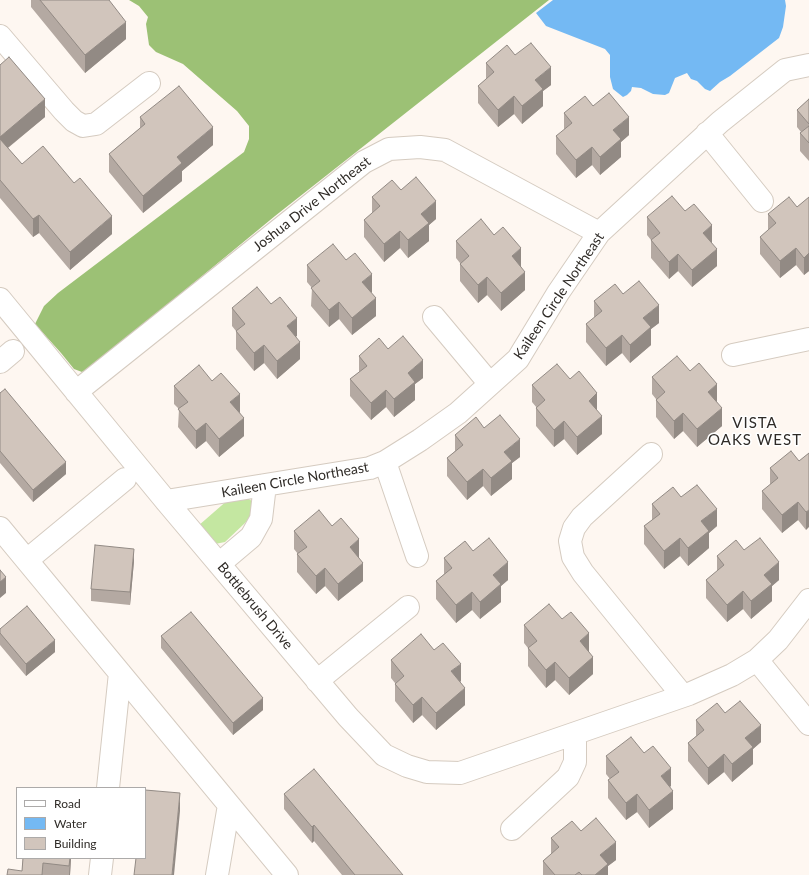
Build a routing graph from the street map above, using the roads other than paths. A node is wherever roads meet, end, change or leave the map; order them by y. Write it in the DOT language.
graph roads {
  1 [pos="0,36"];
  2 [pos="809,65"];
  3 [pos="149,83"];
  4 [pos="707,133"];
  5 [pos="762,201"];
  6 [pos="599,233"];
  7 [pos="0,299"];
  8 [pos="434,317"];
  9 [pos="809,339"];
  10 [pos="733,355"];
  11 [pos="490,384"];
  12 [pos="76,392"];
  13 [pos="651,454"];
  14 [pos="385,462"];
  15 [pos="125,479"];
  16 [pos="265,485"];
  17 [pos="166,501"];
  18 [pos="0,528"];
  19 [pos="417,556"];
  20 [pos="27,560"];
  21 [pos="219,564"];
  22 [pos="809,600"];
  23 [pos="408,607"];
  24 [pos="757,660"];
  25 [pos="120,673"];
  26 [pos="317,681"];
  27 [pos="683,696"];
  28 [pos="809,724"];
  29 [pos="575,734"];
  30 [pos="108,787"];
  31 [pos="229,805"];
  32 [pos="512,829"];
  33 [pos="102,859"];
  34 [pos="100,875"];
  35 [pos="217,875"];
  36 [pos="287,875"];
  1 -- 3 [label="street"];
  2 -- 4 [label="street, Kaileen Circle Northeast"];
  4 -- 5 [label="street"];
  4 -- 6 [label="street, Kaileen Circle Northeast"];
  6 -- 11 [label="street, Kaileen Circle Northeast"];
  6 -- 12 [label="street, Joshua Drive Northeast"];
  7 -- 12 [label="street, Bottlebrush Drive"];
  8 -- 11 [label="street"];
  9 -- 10 [label="street"];
  11 -- 14 [label="street, Kaileen Circle Northeast"];
  12 -- 17 [label="street, Bottlebrush Drive"];
  13 -- 27 [label="street"];
  14 -- 16 [label="street, Kaileen Circle Northeast"];
  14 -- 19 [label="street"];
  15 -- 20 [label="street"];
  16 -- 17 [label="street, Kaileen Circle Northeast"];
  16 -- 21 [label="street"];
  17 -- 21 [label="street, Bottlebrush Drive"];
  18 -- 20 [label="street"];
  20 -- 25 [label="street"];
  21 -- 26 [label="street, Bottlebrush Drive"];
  22 -- 24 [label="street"];
  23 -- 26 [label="street"];
  24 -- 27 [label="street"];
  24 -- 28 [label="street"];
  25 -- 30 [label="street"];
  25 -- 31 [label="street"];
  26 -- 29 [label="street, Bottlebrush Drive"];
  27 -- 29 [label="street"];
  29 -- 32 [label="street"];
  31 -- 35 [label="street"];
  31 -- 36 [label="street"];
  33 -- 34 [label="street"];
}
